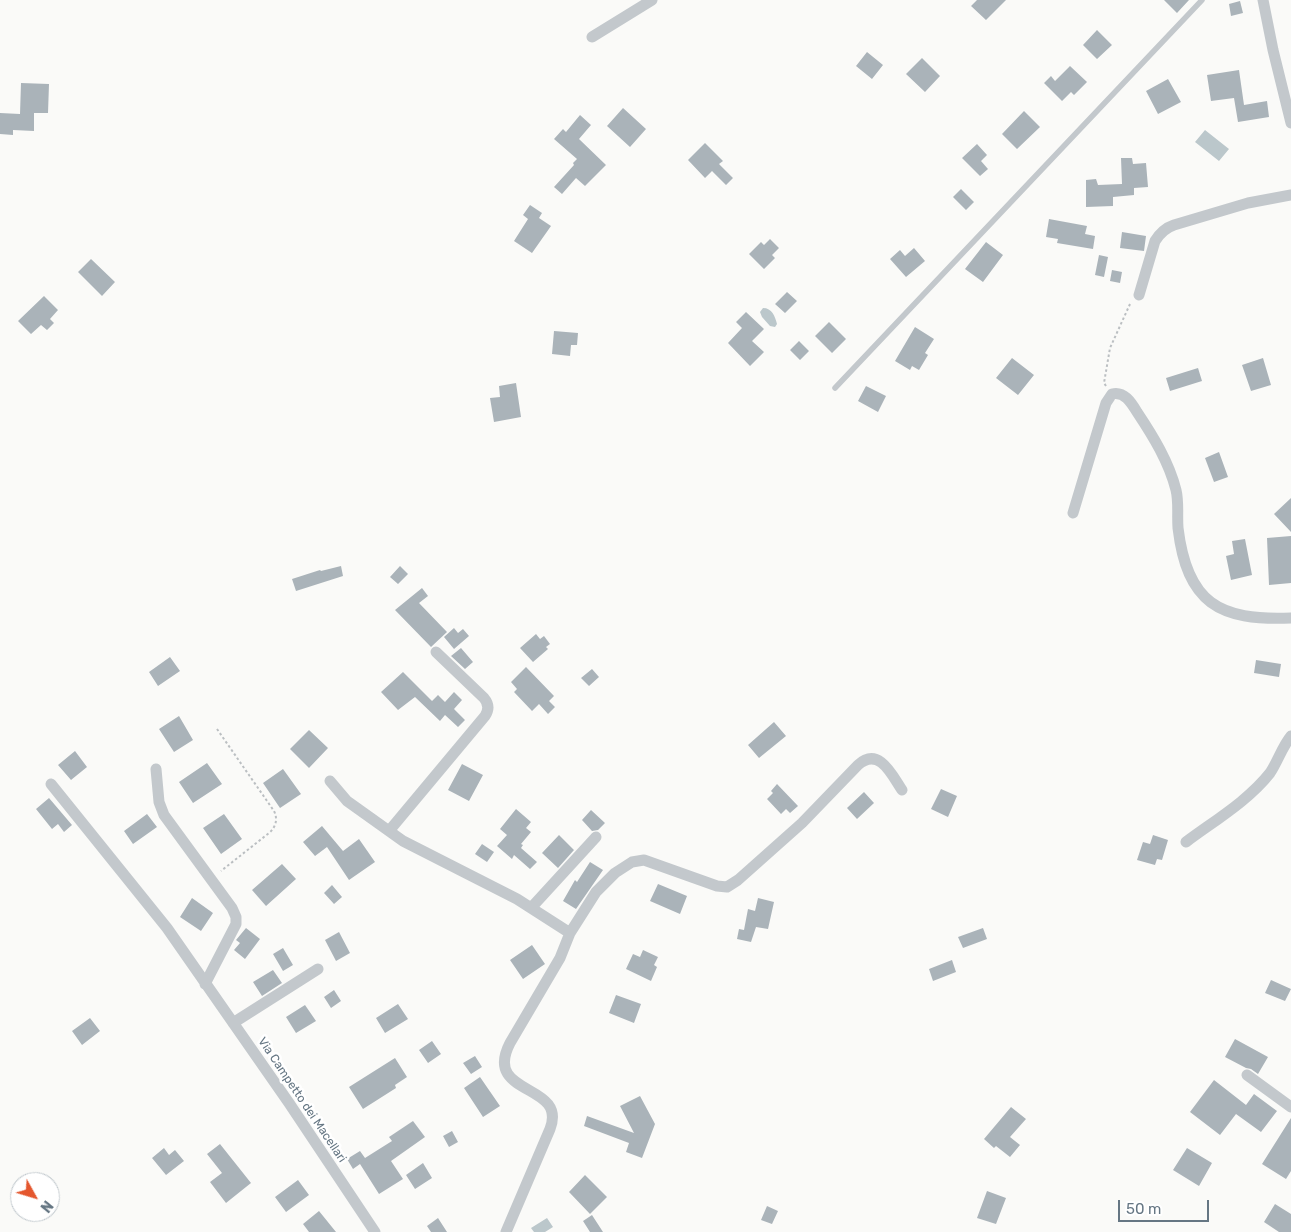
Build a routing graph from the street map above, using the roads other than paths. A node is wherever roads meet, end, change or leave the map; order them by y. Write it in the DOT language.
graph roads {
  1 [pos="652,0"];
  2 [pos="1202,0"];
  3 [pos="1263,0"];
  4 [pos="592,37"];
  5 [pos="1291,123"];
  6 [pos="1291,195"];
  7 [pos="1139,295"];
  8 [pos="835,388"];
  9 [pos="1073,513"];
  10 [pos="1291,618"];
  11 [pos="436,652"];
  12 [pos="1291,736"];
  13 [pos="156,769"];
  14 [pos="330,781"];
  15 [pos="51,784"];
  16 [pos="902,790"];
  17 [pos="389,831"];
  18 [pos="596,838"];
  19 [pos="1186,842"];
  20 [pos="531,908"];
  21 [pos="570,933"];
  22 [pos="318,969"];
  23 [pos="206,984"];
  24 [pos="233,1023"];
  25 [pos="1247,1075"];
  26 [pos="1291,1106"];
  27 [pos="374,1232"];
  28 [pos="506,1232"];
  1 -- 4 [label="street"];
  2 -- 8 [label="lane"];
  3 -- 5 [label="street"];
  6 -- 7 [label="street"];
  9 -- 10 [label="street"];
  11 -- 17 [label="street"];
  12 -- 19 [label="street"];
  13 -- 23 [label="street"];
  14 -- 17 [label="street"];
  15 -- 23 [label="street, Via Campetto dei Macellari"];
  16 -- 21 [label="street"];
  17 -- 20 [label="street"];
  18 -- 20 [label="street"];
  20 -- 21 [label="street"];
  21 -- 28 [label="street"];
  22 -- 24 [label="street"];
  23 -- 24 [label="street, Via Campetto dei Macellari"];
  24 -- 27 [label="street, Via Campetto dei Macellari"];
  25 -- 26 [label="street"];
}
